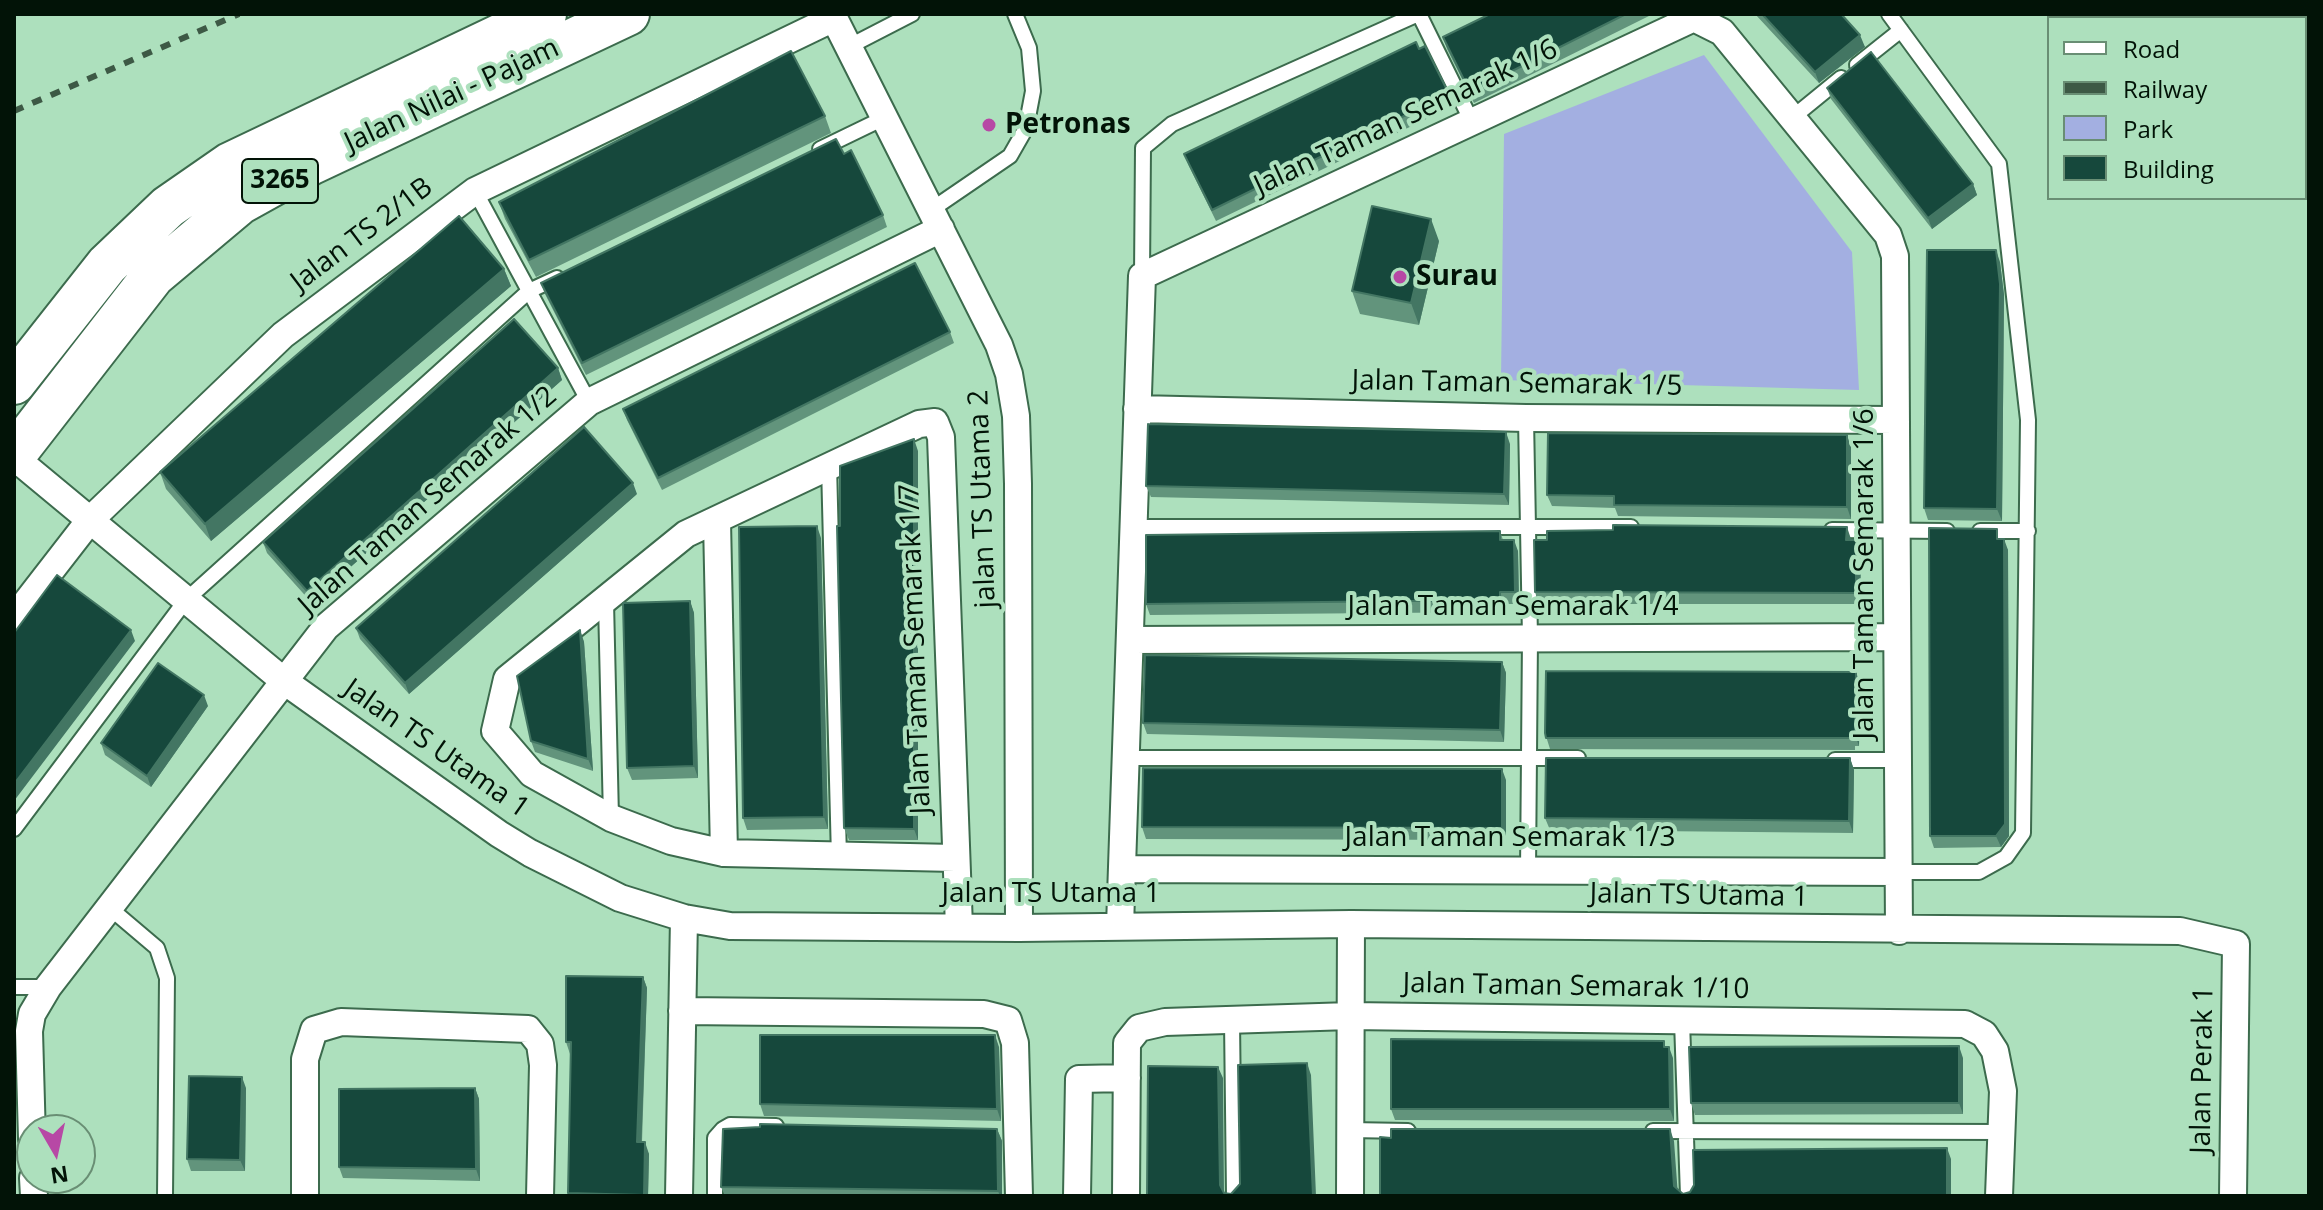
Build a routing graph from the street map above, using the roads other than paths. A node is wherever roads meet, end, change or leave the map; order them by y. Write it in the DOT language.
graph roads {
  1 [pos="545,14"];
  2 [pos="628,14"];
  3 [pos="912,14"];
  4 [pos="1015,14"];
  5 [pos="1419,14"];
  6 [pos="1889,14"];
  7 [pos="833,16"];
  8 [pos="1901,30"];
  9 [pos="848,47"];
  10 [pos="884,118"];
  11 [pos="1792,118"];
  12 [pos="1472,122"];
  13 [pos="799,160"];
  14 [pos="475,191"];
  15 [pos="936,220"];
  16 [pos="572,270"];
  17 [pos="1142,276"];
  18 [pos="529,291"];
  19 [pos="14,383"];
  20 [pos="589,402"];
  21 [pos="1137,409"];
  22 [pos="1526,418"];
  23 [pos="1896,420"];
  24 [pos="14,456"];
  25 [pos="829,465"];
  26 [pos="90,520"];
  27 [pos="717,521"];
  28 [pos="1529,525"];
  29 [pos="1133,527"];
  30 [pos="1641,527"];
  31 [pos="1817,530"];
  32 [pos="2028,531"];
  33 [pos="1897,532"];
  34 [pos="186,600"];
  35 [pos="606,602"];
  36 [pos="14,618"];
  37 [pos="1897,637"];
  38 [pos="1530,638"];
  39 [pos="1130,640"];
  40 [pos="284,681"];
  41 [pos="1529,757"];
  42 [pos="1126,758"];
  43 [pos="1590,758"];
  44 [pos="1821,760"];
  45 [pos="1898,760"];
  46 [pos="611,818"];
  47 [pos="14,829"];
  48 [pos="724,853"];
  49 [pos="839,858"];
  50 [pos="955,858"];
  51 [pos="1122,869"];
  52 [pos="1528,871"];
  53 [pos="1899,872"];
  54 [pos="111,909"];
  55 [pos="684,918"];
  56 [pos="1351,924"];
  57 [pos="1120,926"];
  58 [pos="959,927"];
  59 [pos="1019,928"];
  60 [pos="1899,931"];
  61 [pos="2236,944"];
  62 [pos="14,987"];
  63 [pos="48,987"];
  64 [pos="682,1011"];
  65 [pos="1350,1016"];
  66 [pos="1232,1020"];
  67 [pos="1682,1021"];
  68 [pos="1127,1078"];
  69 [pos="31,1114"];
  70 [pos="791,1127"];
  71 [pos="1349,1130"];
  72 [pos="1426,1131"];
  73 [pos="1640,1131"];
  74 [pos="1686,1131"];
  75 [pos="2002,1132"];
  76 [pos="165,1196"];
  77 [pos="305,1196"];
  78 [pos="540,1196"];
  79 [pos="679,1196"];
  80 [pos="715,1196"];
  81 [pos="1019,1196"];
  82 [pos="1077,1196"];
  83 [pos="1126,1196"];
  84 [pos="1234,1196"];
  85 [pos="1350,1196"];
  86 [pos="1688,1196"];
  87 [pos="1999,1196"];
  88 [pos="2233,1196"];
  1 -- 19 [label="main road, Jalan Nilai - Pajam / 3265"];
  2 -- 24 [label="main road, Jalan Nilai - Pajam / 3265"];
  3 -- 9 [label="lane"];
  4 -- 15 [label="lane"];
  5 -- 12 [label="lane"];
  5 -- 17 [label="lane"];
  6 -- 8 [label="lane"];
  7 -- 9 [label="street, jalan TS Utama 2"];
  7 -- 14 [label="street, Jalan TS 2/1B"];
  8 -- 11 [label="lane"];
  8 -- 32 [label="lane"];
  9 -- 10 [label="street, jalan TS Utama 2"];
  10 -- 13 [label="lane"];
  10 -- 15 [label="street, jalan TS Utama 2"];
  11 -- 12 [label="street, Jalan Taman Semarak 1/6"];
  11 -- 23 [label="street, Jalan Taman Semarak 1/6"];
  12 -- 17 [label="street, Jalan Taman Semarak 1/6"];
  14 -- 18 [label="lane"];
  14 -- 26 [label="street, Jalan TS 2/1B"];
  15 -- 20 [label="street, Jalan Taman Semarak 1/2"];
  15 -- 59 [label="street, jalan TS Utama 2"];
  16 -- 18 [label="lane"];
  17 -- 21 [label="street"];
  18 -- 20 [label="lane"];
  18 -- 34 [label="lane"];
  20 -- 40 [label="street, Jalan Taman Semarak 1/2"];
  21 -- 22 [label="street, Jalan Taman Semarak 1/5"];
  21 -- 29 [label="street"];
  22 -- 23 [label="street, Jalan Taman Semarak 1/5"];
  22 -- 28 [label="lane"];
  23 -- 33 [label="street, Jalan Taman Semarak 1/6"];
  24 -- 26 [label="street, Jalan TS Utama 1"];
  25 -- 27 [label="street"];
  25 -- 49 [label="lane"];
  25 -- 50 [label="street, Jalan Taman Semarak 1/7"];
  26 -- 34 [label="street, Jalan TS Utama 1"];
  26 -- 36 [label="street, Jalan TS 2/1B"];
  27 -- 35 [label="street"];
  27 -- 48 [label="street"];
  28 -- 29 [label="lane"];
  28 -- 30 [label="lane"];
  28 -- 38 [label="lane"];
  29 -- 39 [label="street"];
  31 -- 33 [label="lane"];
  32 -- 33 [label="lane"];
  32 -- 53 [label="lane"];
  33 -- 37 [label="street, Jalan Taman Semarak 1/6"];
  34 -- 40 [label="street, Jalan TS Utama 1"];
  34 -- 47 [label="lane"];
  35 -- 46 [label="lane"];
  35 -- 46 [label="street"];
  37 -- 38 [label="street, Jalan Taman Semarak 1/4"];
  37 -- 45 [label="street, Jalan Taman Semarak 1/6"];
  38 -- 39 [label="street, Jalan Taman Semarak 1/4"];
  38 -- 41 [label="lane"];
  39 -- 42 [label="street"];
  40 -- 54 [label="street, Jalan Taman Semarak 1/2"];
  40 -- 55 [label="street, Jalan TS Utama 1"];
  41 -- 42 [label="lane"];
  41 -- 43 [label="lane"];
  41 -- 52 [label="lane"];
  42 -- 51 [label="street"];
  44 -- 45 [label="lane"];
  45 -- 53 [label="street, Jalan Taman Semarak 1/6"];
  46 -- 48 [label="street"];
  48 -- 49 [label="street"];
  49 -- 50 [label="street"];
  50 -- 58 [label="street, Jalan Taman Semarak 1/7"];
  51 -- 52 [label="street, Jalan Taman Semarak 1/3"];
  51 -- 57 [label="street"];
  52 -- 53 [label="street, Jalan Taman Semarak 1/3"];
  53 -- 60 [label="street, Jalan Taman Semarak 1/6"];
  54 -- 63 [label="street, Jalan Taman Semarak 1/2"];
  54 -- 76 [label="lane"];
  55 -- 58 [label="street, Jalan TS Utama 1"];
  55 -- 64 [label="street"];
  56 -- 57 [label="street, Jalan TS Utama 1"];
  56 -- 60 [label="street, Jalan TS Utama 1"];
  56 -- 65 [label="street"];
  57 -- 59 [label="street, Jalan TS Utama 1"];
  58 -- 59 [label="street, Jalan TS Utama 1"];
  60 -- 61 [label="street, Jalan TS Utama 1"];
  61 -- 88 [label="street, Jalan Perak 1"];
  62 -- 63 [label="lane"];
  63 -- 69 [label="street, Jalan Taman Semarak 1/2"];
  64 -- 79 [label="street"];
  64 -- 81 [label="street"];
  65 -- 66 [label="street, Jalan Taman Semarak 1/10"];
  65 -- 67 [label="street, Jalan Taman Semarak 1/10"];
  65 -- 71 [label="street"];
  66 -- 68 [label="street, Jalan Taman Semarak 1/10"];
  66 -- 84 [label="lane"];
  67 -- 74 [label="lane"];
  67 -- 75 [label="street, Jalan Taman Semarak 1/10"];
  68 -- 82 [label="street"];
  68 -- 83 [label="street"];
  70 -- 80 [label="lane"];
  71 -- 72 [label="lane"];
  71 -- 85 [label="street"];
  73 -- 74 [label="lane"];
  74 -- 75 [label="lane"];
  74 -- 86 [label="lane"];
  75 -- 87 [label="street"];
  77 -- 78 [label="street"];
}
